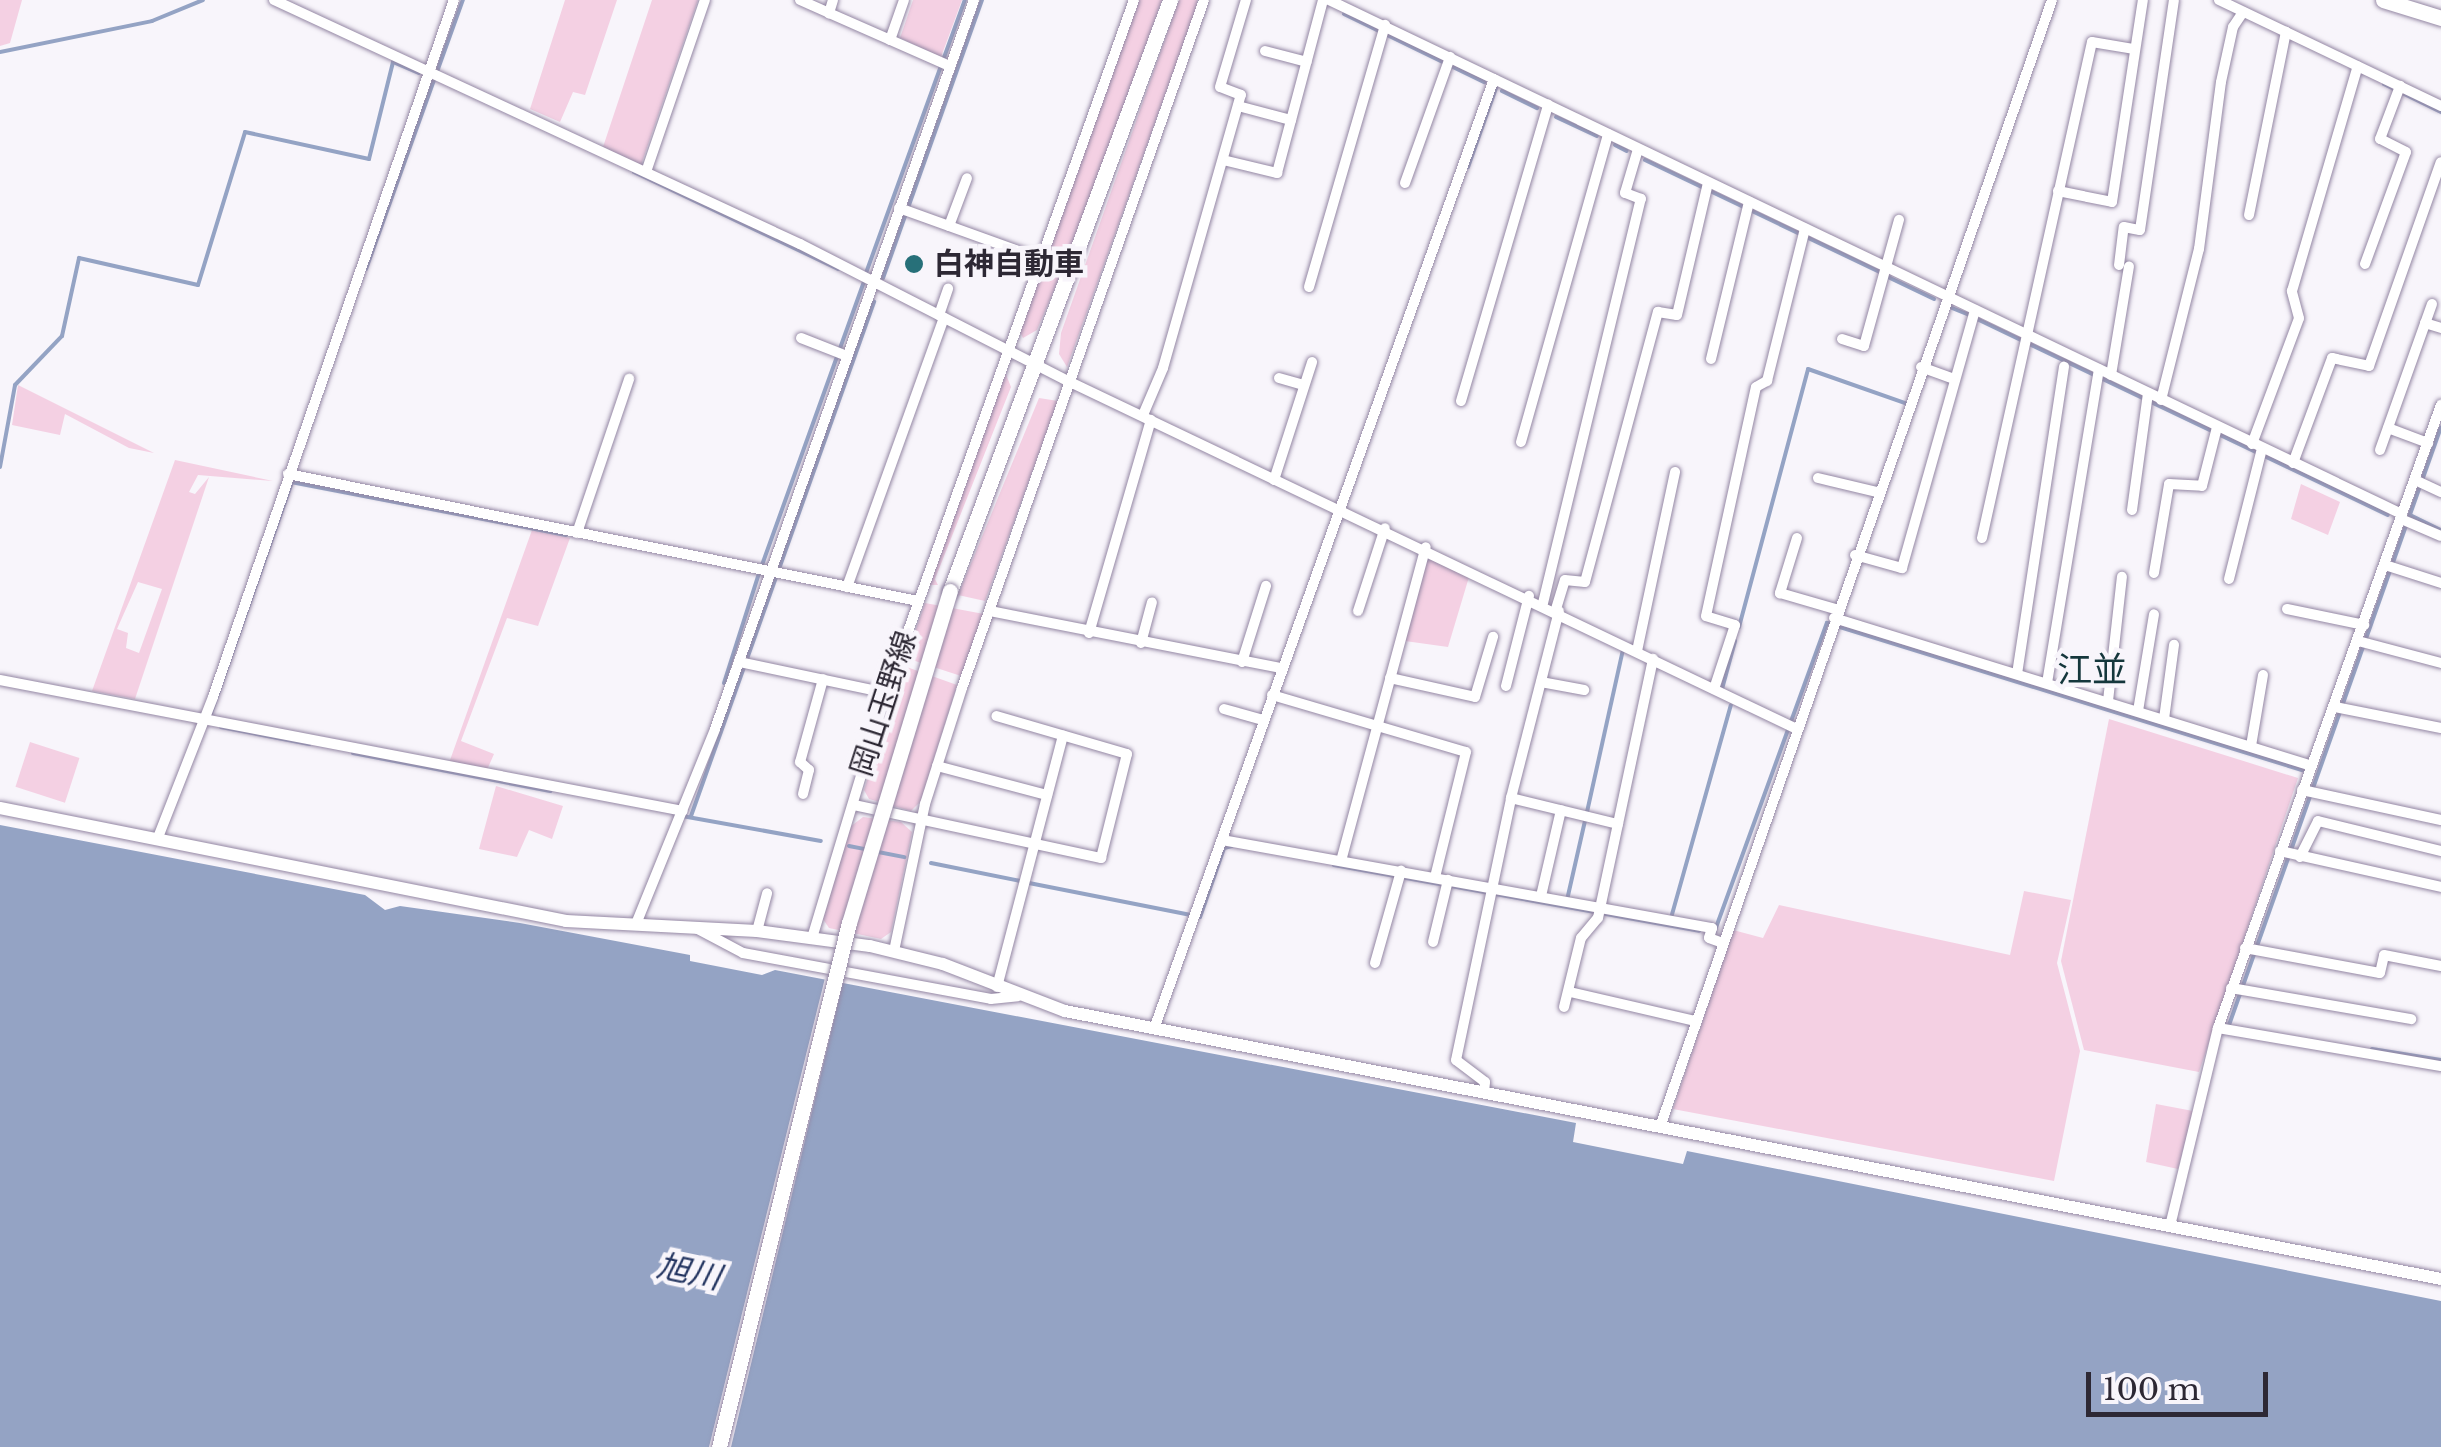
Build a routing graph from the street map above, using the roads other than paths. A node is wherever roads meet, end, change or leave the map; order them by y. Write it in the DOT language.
graph roads {
  1 [pos="274,0"];
  2 [pos="454,0"];
  3 [pos="705,0"];
  4 [pos="800,0"];
  5 [pos="833,0"];
  6 [pos="904,0"];
  7 [pos="974,0"];
  8 [pos="1134,0"];
  9 [pos="1170,0"];
  10 [pos="1204,0"];
  11 [pos="1246,0"];
  12 [pos="1326,0"];
  13 [pos="2052,0"];
  14 [pos="2142,0"];
  15 [pos="2174,0"];
  16 [pos="2218,0"];
  17 [pos="2383,0"];
  18 [pos="829,13"];
  19 [pos="2242,15"];
  20 [pos="2441,18"];
  21 [pos="1383,31"];
  22 [pos="2285,36"];
  23 [pos="890,40"];
  24 [pos="2134,49"];
  25 [pos="1265,51"];
  26 [pos="1307,62"];
  27 [pos="1448,62"];
  28 [pos="945,64"];
  29 [pos="2357,70"];
  30 [pos="434,74"];
  31 [pos="1494,79"];
  32 [pos="2398,90"];
  33 [pos="1548,105"];
  34 [pos="1238,106"];
  35 [pos="2441,106"];
  36 [pos="1291,120"];
  37 [pos="1608,134"];
  38 [pos="1638,149"];
  39 [pos="1222,160"];
  40 [pos="2441,162"];
  41 [pos="646,172"];
  42 [pos="967,178"];
  43 [pos="1405,183"];
  44 [pos="1707,187"];
  45 [pos="2058,191"];
  46 [pos="1748,206"];
  47 [pos="904,210"];
  48 [pos="2250,215"];
  49 [pos="1899,220"];
  50 [pos="949,226"];
  51 [pos="1804,233"];
  52 [pos="1041,259"];
  53 [pos="2366,264"];
  54 [pos="1885,272"];
  55 [pos="868,277"];
  56 [pos="1309,287"];
  57 [pos="948,289"];
  58 [pos="1946,296"];
  59 [pos="2432,304"];
  60 [pos="1973,314"];
  61 [pos="942,316"];
  62 [pos="2425,323"];
  63 [pos="2441,328"];
  64 [pos="800,338"];
  65 [pos="1842,339"];
  66 [pos="2023,339"];
  67 [pos="1010,346"];
  68 [pos="841,354"];
  69 [pos="1712,359"];
  70 [pos="1039,362"];
  71 [pos="1312,362"];
  72 [pos="2064,367"];
  73 [pos="1924,368"];
  74 [pos="2097,374"];
  75 [pos="2112,375"];
  76 [pos="1279,378"];
  77 [pos="1952,378"];
  78 [pos="629,380"];
  79 [pos="1070,382"];
  80 [pos="1304,385"];
  81 [pos="2147,398"];
  82 [pos="2162,400"];
  83 [pos="1461,401"];
  84 [pos="2441,406"];
  85 [pos="1147,418"];
  86 [pos="2388,428"];
  87 [pos="2216,432"];
  88 [pos="1521,442"];
  89 [pos="2428,443"];
  90 [pos="2380,450"];
  91 [pos="2259,451"];
  92 [pos="2293,463"];
  93 [pos="1675,472"];
  94 [pos="291,475"];
  95 [pos="1818,478"];
  96 [pos="1274,480"];
  97 [pos="2420,482"];
  98 [pos="1877,492"];
  99 [pos="2441,492"];
  100 [pos="1341,506"];
  101 [pos="2132,510"];
  102 [pos="2404,519"];
  103 [pos="1384,532"];
  104 [pos="577,534"];
  105 [pos="2441,536"];
  106 [pos="1796,538"];
  107 [pos="1982,538"];
  108 [pos="1425,550"];
  109 [pos="1858,556"];
  110 [pos="2390,566"];
  111 [pos="769,571"];
  112 [pos="2154,573"];
  113 [pos="2122,577"];
  114 [pos="2229,579"];
  115 [pos="2441,584"];
  116 [pos="1266,586"];
  117 [pos="847,587"];
  118 [pos="1528,600"];
  119 [pos="918,601"];
  120 [pos="1152,602"];
  121 [pos="1543,603"];
  122 [pos="2288,608"];
  123 [pos="990,611"];
  124 [pos="1358,611"];
  125 [pos="1558,612"];
  126 [pos="2154,614"];
  127 [pos="1833,619"];
  128 [pos="2364,625"];
  129 [pos="1089,632"];
  130 [pos="1493,636"];
  131 [pos="2362,642"];
  132 [pos="1141,643"];
  133 [pos="2174,645"];
  134 [pos="1638,651"];
  135 [pos="1653,658"];
  136 [pos="1242,662"];
  137 [pos="744,663"];
  138 [pos="2441,663"];
  139 [pos="1281,668"];
  140 [pos="2017,674"];
  141 [pos="2263,675"];
  142 [pos="1390,678"];
  143 [pos="0,680"];
  144 [pos="824,680"];
  145 [pos="1541,682"];
  146 [pos="2048,683"];
  147 [pos="1506,686"];
  148 [pos="1714,688"];
  149 [pos="1584,690"];
  150 [pos="886,693"];
  151 [pos="1276,696"];
  152 [pos="2108,702"];
  153 [pos="2339,707"];
  154 [pos="1224,709"];
  155 [pos="2138,711"];
  156 [pos="996,716"];
  157 [pos="2164,719"];
  158 [pos="203,720"];
  159 [pos="1263,720"];
  160 [pos="1791,727"];
  161 [pos="2441,728"];
  162 [pos="1376,729"];
  163 [pos="1064,736"];
  164 [pos="2251,746"];
  165 [pos="937,766"];
  166 [pos="2312,766"];
  167 [pos="2308,791"];
  168 [pos="803,794"];
  169 [pos="1047,795"];
  170 [pos="1511,798"];
  171 [pos="854,804"];
  172 [pos="0,808"];
  173 [pos="1561,810"];
  174 [pos="682,814"];
  175 [pos="2441,820"];
  176 [pos="922,821"];
  177 [pos="1618,824"];
  178 [pos="2298,828"];
  179 [pos="156,840"];
  180 [pos="1224,841"];
  181 [pos="1034,844"];
  182 [pos="2441,852"];
  183 [pos="2289,854"];
  184 [pos="1341,861"];
  185 [pos="1399,877"];
  186 [pos="1435,877"];
  187 [pos="1447,886"];
  188 [pos="2441,887"];
  189 [pos="1493,892"];
  190 [pos="768,893"];
  191 [pos="1541,896"];
  192 [pos="1599,912"];
  193 [pos="636,924"];
  194 [pos="695,928"];
  195 [pos="757,931"];
  196 [pos="812,938"];
  197 [pos="1433,942"];
  198 [pos="1724,943"];
  199 [pos="2250,950"];
  200 [pos="894,951"];
  201 [pos="1374,963"];
  202 [pos="2441,966"];
  203 [pos="997,987"];
  204 [pos="2236,990"];
  205 [pos="1570,992"];
  206 [pos="1018,996"];
  207 [pos="1564,1008"];
  208 [pos="2411,1018"];
  209 [pos="1696,1022"];
  210 [pos="2218,1028"];
  211 [pos="1154,1029"];
  212 [pos="2441,1066"];
  213 [pos="1484,1093"];
  214 [pos="1660,1126"];
  215 [pos="2170,1226"];
  216 [pos="2441,1279"];
  217 [pos="719,1447"];
  1 -- 30 [label="street"];
  2 -- 30 [label="street"];
  3 -- 41 [label="street"];
  4 -- 18 [label="street"];
  5 -- 18 [label="street"];
  6 -- 23 [label="street"];
  7 -- 28 [label="street"];
  8 -- 52 [label="street"];
  9 -- 70 [label="main road, 岡山玉野線"];
  10 -- 79 [label="street"];
  11 -- 34 [label="street"];
  12 -- 21 [label="street"];
  12 -- 26 [label="street"];
  13 -- 58 [label="street"];
  14 -- 24 [label="street"];
  15 -- 75 [label="street"];
  16 -- 19 [label="street"];
  17 -- 20 [label="main road"];
  18 -- 23 [label="street"];
  19 -- 22 [label="street"];
  19 -- 82 [label="street"];
  21 -- 27 [label="street"];
  21 -- 56 [label="street"];
  22 -- 29 [label="street"];
  22 -- 48 [label="street"];
  23 -- 28 [label="street"];
  24 -- 45 [label="street"];
  24 -- 45 [label="street"];
  25 -- 26 [label="street"];
  26 -- 36 [label="street"];
  27 -- 31 [label="street"];
  27 -- 43 [label="street"];
  28 -- 47 [label="street"];
  29 -- 32 [label="street"];
  29 -- 91 [label="street"];
  30 -- 41 [label="street"];
  30 -- 94 [label="street"];
  31 -- 33 [label="street"];
  31 -- 100 [label="street"];
  32 -- 35 [label="street"];
  32 -- 53 [label="street"];
  33 -- 37 [label="street"];
  33 -- 83 [label="street"];
  34 -- 36 [label="street"];
  34 -- 39 [label="street"];
  36 -- 39 [label="street"];
  37 -- 38 [label="street"];
  37 -- 88 [label="street"];
  38 -- 44 [label="street"];
  38 -- 121 [label="street"];
  39 -- 85 [label="street"];
  40 -- 92 [label="street"];
  41 -- 55 [label="street"];
  42 -- 50 [label="street"];
  44 -- 46 [label="street"];
  44 -- 125 [label="street"];
  45 -- 66 [label="street"];
  46 -- 51 [label="street"];
  46 -- 69 [label="street"];
  47 -- 50 [label="street"];
  47 -- 55 [label="street"];
  49 -- 54 [label="street"];
  50 -- 52 [label="street"];
  51 -- 54 [label="street"];
  51 -- 148 [label="street"];
  52 -- 67 [label="street"];
  54 -- 58 [label="street"];
  54 -- 65 [label="street"];
  55 -- 61 [label="street"];
  55 -- 68 [label="street"];
  57 -- 61 [label="street"];
  58 -- 60 [label="street"];
  58 -- 73 [label="street"];
  59 -- 62 [label="street"];
  60 -- 66 [label="street"];
  60 -- 77 [label="street"];
  61 -- 67 [label="street"];
  61 -- 117 [label="street"];
  62 -- 63 [label="street"];
  62 -- 86 [label="street"];
  64 -- 68 [label="street"];
  66 -- 74 [label="street"];
  66 -- 107 [label="street"];
  67 -- 70 [label="street"];
  67 -- 119 [label="street"];
  68 -- 111 [label="street"];
  70 -- 79 [label="street"];
  70 -- 217 [label="main road, 岡山玉野線, bridge"];
  71 -- 80 [label="street"];
  72 -- 140 [label="street"];
  73 -- 77 [label="street"];
  73 -- 98 [label="street"];
  74 -- 75 [label="street"];
  74 -- 146 [label="street"];
  75 -- 81 [label="street"];
  76 -- 80 [label="street"];
  77 -- 109 [label="street"];
  78 -- 104 [label="street"];
  79 -- 85 [label="street"];
  79 -- 123 [label="street"];
  80 -- 96 [label="street"];
  81 -- 82 [label="street"];
  81 -- 101 [label="street"];
  82 -- 87 [label="street"];
  84 -- 89 [label="street"];
  85 -- 96 [label="street"];
  85 -- 129 [label="street"];
  86 -- 89 [label="street"];
  86 -- 90 [label="street"];
  87 -- 91 [label="street"];
  87 -- 112 [label="street"];
  89 -- 97 [label="street"];
  91 -- 92 [label="street"];
  91 -- 114 [label="street"];
  92 -- 102 [label="street"];
  93 -- 134 [label="street"];
  94 -- 104 [label="street"];
  94 -- 158 [label="street"];
  95 -- 98 [label="street"];
  96 -- 100 [label="street"];
  97 -- 99 [label="street"];
  97 -- 102 [label="street"];
  98 -- 109 [label="street"];
  100 -- 103 [label="street"];
  100 -- 139 [label="street"];
  102 -- 105 [label="street"];
  102 -- 110 [label="street"];
  103 -- 108 [label="street"];
  103 -- 124 [label="street"];
  104 -- 111 [label="street"];
  106 -- 127 [label="street"];
  108 -- 118 [label="street"];
  108 -- 142 [label="street"];
  109 -- 127 [label="street"];
  110 -- 115 [label="street"];
  110 -- 128 [label="street"];
  111 -- 117 [label="street"];
  111 -- 137 [label="street"];
  113 -- 152 [label="street"];
  116 -- 136 [label="street"];
  117 -- 119 [label="street"];
  118 -- 121 [label="street"];
  118 -- 147 [label="street"];
  119 -- 150 [label="street"];
  120 -- 132 [label="street"];
  121 -- 125 [label="street"];
  122 -- 128 [label="street"];
  123 -- 129 [label="street"];
  123 -- 165 [label="street"];
  125 -- 134 [label="street"];
  125 -- 145 [label="street"];
  126 -- 155 [label="street"];
  127 -- 140 [label="street"];
  127 -- 160 [label="street"];
  128 -- 131 [label="street"];
  129 -- 132 [label="street"];
  130 -- 142 [label="street"];
  131 -- 138 [label="street"];
  131 -- 153 [label="street"];
  132 -- 136 [label="street"];
  133 -- 157 [label="street"];
  134 -- 135 [label="street"];
  135 -- 148 [label="street"];
  135 -- 177 [label="street"];
  136 -- 139 [label="street"];
  137 -- 144 [label="street"];
  137 -- 174 [label="street"];
  139 -- 151 [label="street"];
  140 -- 146 [label="street"];
  141 -- 164 [label="street"];
  142 -- 162 [label="street"];
  143 -- 158 [label="street"];
  144 -- 150 [label="street"];
  144 -- 168 [label="street"];
  145 -- 149 [label="street"];
  145 -- 170 [label="street"];
  146 -- 152 [label="street"];
  148 -- 160 [label="street"];
  150 -- 171 [label="street"];
  151 -- 159 [label="street"];
  151 -- 162 [label="street"];
  152 -- 155 [label="street"];
  153 -- 161 [label="street"];
  153 -- 166 [label="street"];
  154 -- 159 [label="street"];
  155 -- 157 [label="street"];
  156 -- 163 [label="street"];
  157 -- 164 [label="street"];
  158 -- 174 [label="street"];
  158 -- 179 [label="street"];
  159 -- 180 [label="street"];
  160 -- 198 [label="street"];
  162 -- 184 [label="street"];
  162 -- 186 [label="street"];
  163 -- 169 [label="street"];
  163 -- 181 [label="street"];
  164 -- 166 [label="street"];
  165 -- 169 [label="street"];
  165 -- 176 [label="street"];
  166 -- 167 [label="street"];
  167 -- 175 [label="street"];
  167 -- 178 [label="street"];
  169 -- 181 [label="street"];
  170 -- 173 [label="street"];
  170 -- 189 [label="street"];
  171 -- 176 [label="street"];
  171 -- 196 [label="street"];
  172 -- 179 [label="street"];
  173 -- 177 [label="street"];
  173 -- 191 [label="street"];
  174 -- 193 [label="street"];
  176 -- 181 [label="street"];
  176 -- 200 [label="street"];
  177 -- 192 [label="street"];
  178 -- 182 [label="street"];
  178 -- 183 [label="street"];
  178 -- 183 [label="street"];
  179 -- 193 [label="street"];
  180 -- 184 [label="street"];
  180 -- 211 [label="street"];
  181 -- 203 [label="street"];
  183 -- 188 [label="street"];
  183 -- 199 [label="street"];
  184 -- 185 [label="street"];
  185 -- 186 [label="street"];
  185 -- 201 [label="street"];
  186 -- 187 [label="street"];
  187 -- 189 [label="street"];
  187 -- 197 [label="street"];
  189 -- 191 [label="street"];
  189 -- 213 [label="street"];
  190 -- 195 [label="street"];
  191 -- 192 [label="street"];
  192 -- 198 [label="street"];
  192 -- 205 [label="street"];
  193 -- 194 [label="street"];
  194 -- 195 [label="street"];
  194 -- 206 [label="street"];
  195 -- 196 [label="street"];
  196 -- 200 [label="street"];
  198 -- 209 [label="street"];
  199 -- 202 [label="street"];
  199 -- 204 [label="street"];
  200 -- 203 [label="street"];
  203 -- 206 [label="street"];
  204 -- 208 [label="street"];
  204 -- 210 [label="street"];
  205 -- 207 [label="street"];
  205 -- 209 [label="street"];
  206 -- 211 [label="street"];
  209 -- 214 [label="street"];
  210 -- 212 [label="street"];
  210 -- 215 [label="street"];
  211 -- 213 [label="street"];
  213 -- 214 [label="street"];
  214 -- 215 [label="street"];
  215 -- 216 [label="street"];
}
